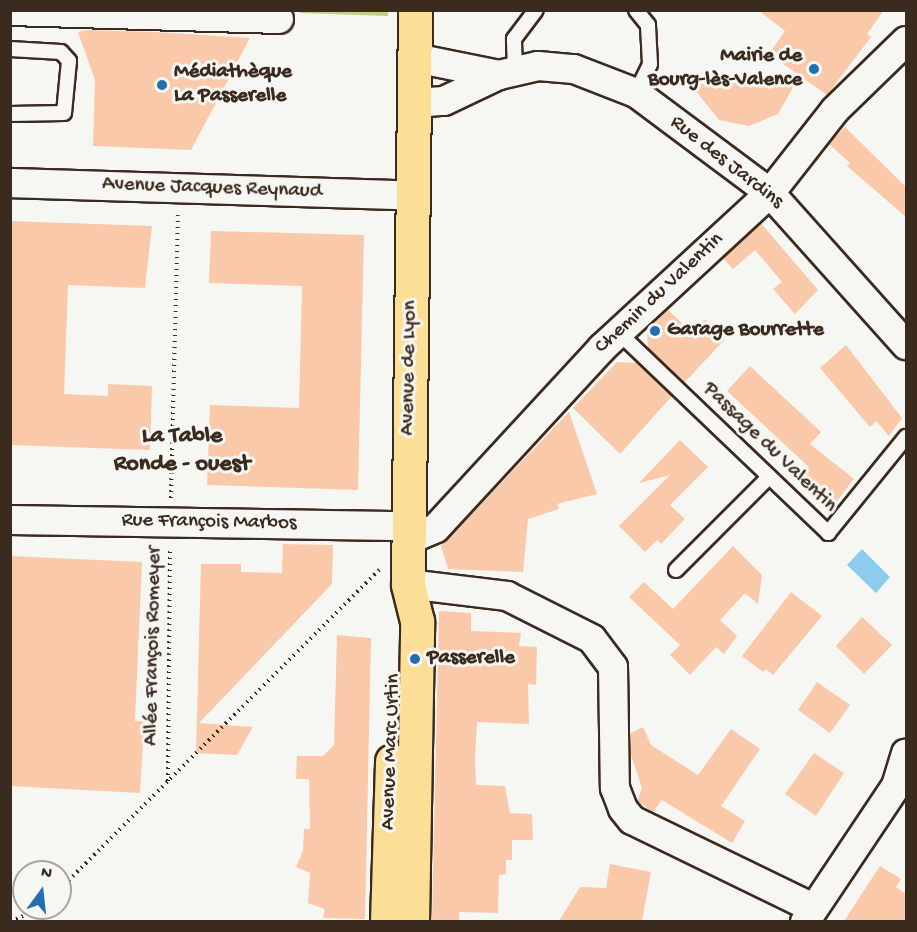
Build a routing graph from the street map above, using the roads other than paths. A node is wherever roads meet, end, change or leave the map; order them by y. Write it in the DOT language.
graph roads {
  1 [pos="416,10"];
  2 [pos="536,10"];
  3 [pos="636,10"];
  4 [pos="10,11"];
  5 [pos="279,19"];
  6 [pos="906,41"];
  7 [pos="10,49"];
  8 [pos="415,58"];
  9 [pos="507,72"];
  10 [pos="636,93"];
  11 [pos="10,114"];
  12 [pos="414,119"];
  13 [pos="10,183"];
  14 [pos="770,193"];
  15 [pos="413,196"];
  16 [pos="618,332"];
  17 [pos="906,345"];
  18 [pos="906,437"];
  19 [pos="769,477"];
  20 [pos="10,520"];
  21 [pos="408,533"];
  22 [pos="676,570"];
  23 [pos="408,584"];
  24 [pos="906,753"];
  25 [pos="809,915"];
  26 [pos="387,921"];
  27 [pos="412,921"];
  1 -- 8 [label="main road"];
  2 -- 9 [label="lane"];
  3 -- 10 [label="lane"];
  4 -- 5 [label="street"];
  6 -- 14 [label="street, Chemin du Valentin"];
  7 -- 11 [label="lane"];
  8 -- 9 [label="street, Rue des Jardins"];
  8 -- 12 [label="main road"];
  9 -- 10 [label="street, Rue des Jardins"];
  9 -- 12 [label="street, Rue des Jardins"];
  10 -- 14 [label="street, Rue des Jardins"];
  12 -- 15 [label="main road, Avenue de Lyon"];
  13 -- 15 [label="street, Avenue Jacques Reynaud"];
  14 -- 16 [label="street, Chemin du Valentin"];
  14 -- 17 [label="street, Rue des Jardins"];
  15 -- 21 [label="main road, Avenue de Lyon"];
  16 -- 19 [label="lane, Passage du Valentin"];
  16 -- 21 [label="street, Chemin du Valentin"];
  18 -- 19 [label="lane, Passage du Valentin"];
  19 -- 22 [label="lane"];
  20 -- 21 [label="street, Rue François Marbos"];
  21 -- 23 [label="main road, Avenue Marc Urtin"];
  23 -- 25 [label="street"];
  23 -- 26 [label="main road, Avenue Marc Urtin"];
  23 -- 27 [label="main road, Avenue Marc Urtin"];
  24 -- 25 [label="street"];
}
